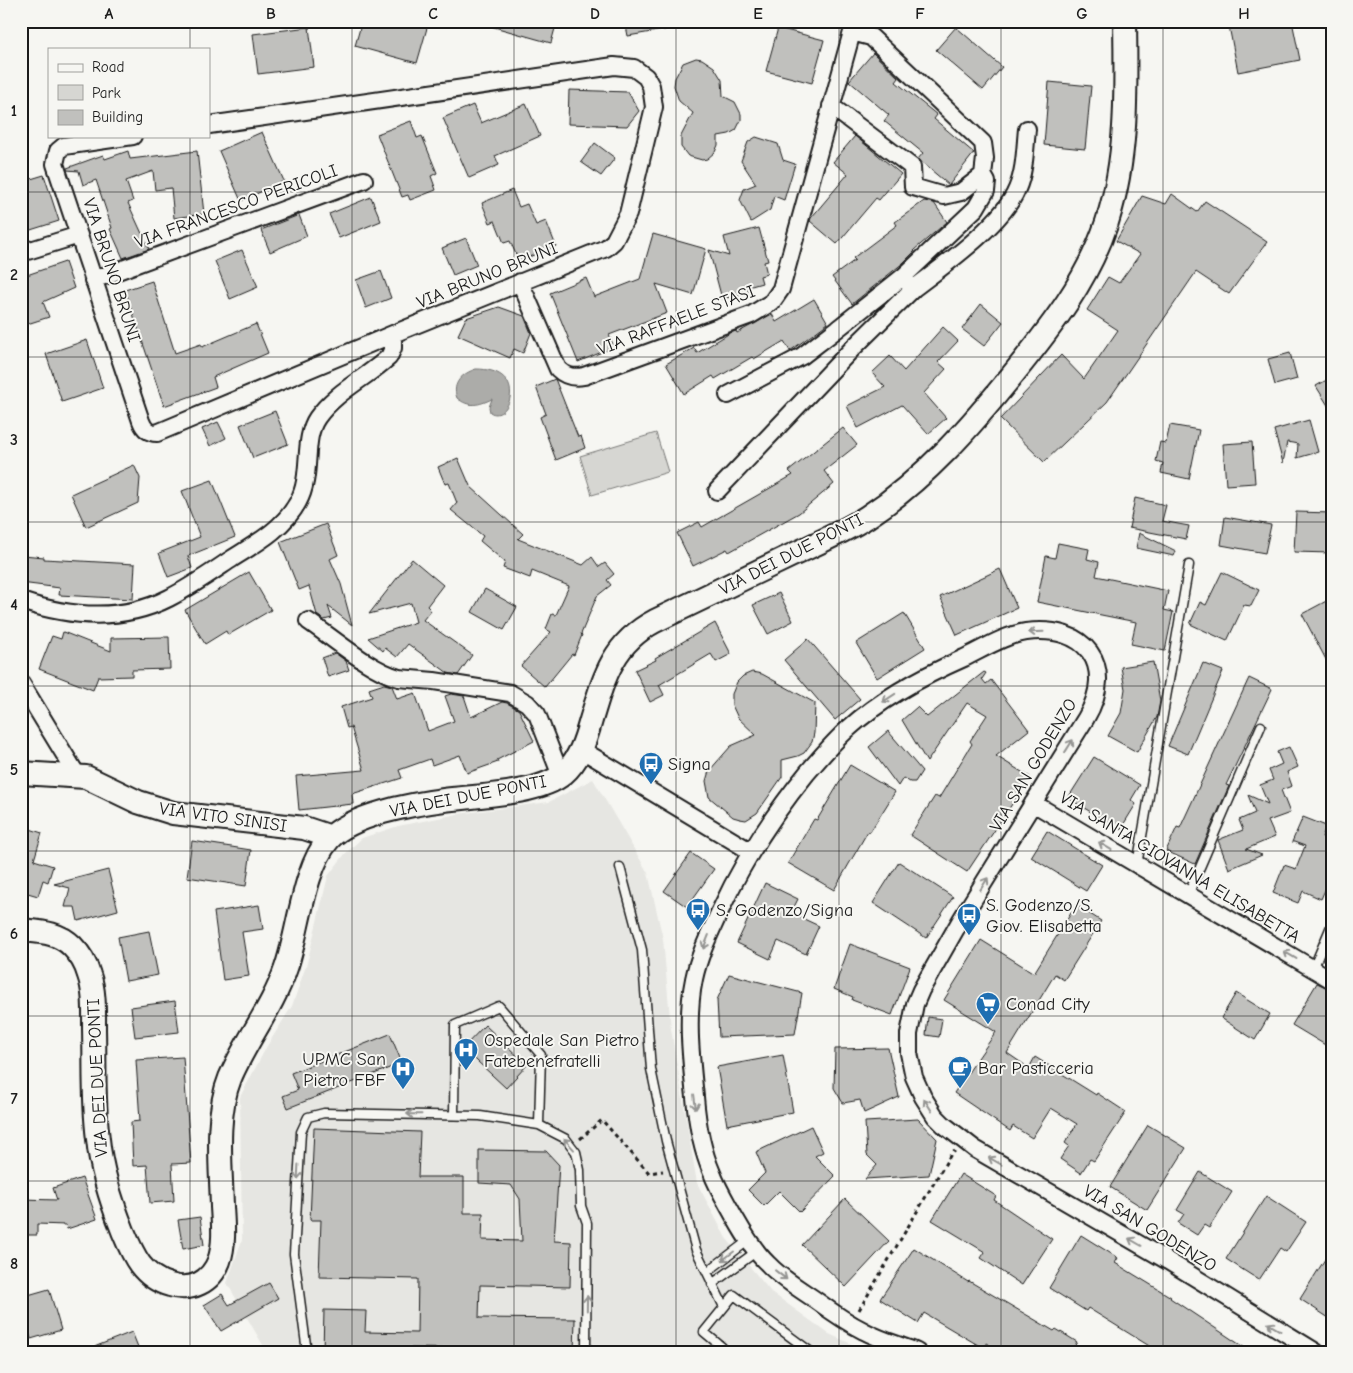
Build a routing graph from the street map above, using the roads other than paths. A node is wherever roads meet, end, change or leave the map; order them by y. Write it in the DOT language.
graph roads {
  1 [pos="1125,21"];
  2 [pos="831,106"];
  3 [pos="210,125"];
  4 [pos="1027,129"];
  5 [pos="119,138"];
  6 [pos="983,175"];
  7 [pos="364,180"];
  8 [pos="79,235"];
  9 [pos="21,253"];
  10 [pos="93,280"];
  11 [pos="520,282"];
  12 [pos="909,283"];
  13 [pos="392,334"];
  14 [pos="728,395"];
  15 [pos="718,491"];
  16 [pos="1189,565"];
  17 [pos="21,601"];
  18 [pos="308,621"];
  19 [pos="21,683"];
  20 [pos="1261,726"];
  21 [pos="582,750"];
  22 [pos="21,773"];
  23 [pos="77,775"];
  24 [pos="561,776"];
  25 [pos="1033,803"];
  26 [pos="331,837"];
  27 [pos="750,851"];
  28 [pos="1136,865"];
  29 [pos="620,867"];
  30 [pos="1188,895"];
  31 [pos="1332,924"];
  32 [pos="21,930"];
  33 [pos="1313,969"];
  34 [pos="1332,980"];
  35 [pos="454,1115"];
  36 [pos="539,1125"];
  37 [pos="753,1246"];
  38 [pos="707,1272"];
  39 [pos="712,1284"];
  40 [pos="724,1307"];
  41 [pos="721,1349"];
  42 [pos="307,1352"];
  43 [pos="586,1352"];
  44 [pos="729,1352"];
  45 [pos="811,1352"];
  46 [pos="917,1352"];
  47 [pos="1316,1352"];
  1 -- 21 [label="street, VIA DEI DUE PONTI"];
  2 -- 6 [label="street"];
  2 -- 6 [label="street, VIA RAFFAELE STASI"];
  2 -- 11 [label="street, VIA RAFFAELE STASI"];
  3 -- 11 [label="street, VIA BRUNO BRUNI"];
  4 -- 12 [label="street"];
  5 -- 8 [label="street, VIA BRUNO BRUNI"];
  6 -- 12 [label="street"];
  7 -- 10 [label="street, VIA FRANCESCO PERICOLI"];
  8 -- 9 [label="street"];
  8 -- 10 [label="street, VIA BRUNO BRUNI"];
  10 -- 13 [label="street, VIA BRUNO BRUNI"];
  11 -- 13 [label="street, VIA BRUNO BRUNI"];
  12 -- 14 [label="street"];
  12 -- 15 [label="street"];
  13 -- 17 [label="street"];
  16 -- 28 [label="lane"];
  18 -- 24 [label="street"];
  19 -- 23 [label="street"];
  20 -- 30 [label="lane"];
  21 -- 24 [label="street, VIA DEI DUE PONTI"];
  21 -- 27 [label="street"];
  22 -- 23 [label="street, VIA VITO SINISI"];
  23 -- 26 [label="street, VIA VITO SINISI"];
  24 -- 26 [label="street, VIA DEI DUE PONTI"];
  25 -- 27 [label="street, VIA SAN GODENZO, one-way"];
  28 -- 25 [label="street, VIA SANTA GIOVANNA ELISABETTA, one-way"];
  47 -- 25 [label="street, VIA SAN GODENZO, one-way"];
  26 -- 32 [label="street, VIA DEI DUE PONTI"];
  27 -- 37 [label="street, VIA SAN GODENZO, one-way"];
  28 -- 30 [label="street, VIA SANTA GIOVANNA ELISABETTA"];
  29 -- 38 [label="lane"];
  33 -- 30 [label="street, VIA SANTA GIOVANNA ELISABETTA, one-way"];
  31 -- 33 [label="lane"];
  33 -- 34 [label="street, VIA SANTA GIOVANNA ELISABETTA"];
  35 -- 36 [label="lane"];
  35 -- 36 [label="lane"];
  35 -- 42 [label="lane, one-way"];
  43 -- 36 [label="lane, one-way"];
  37 -- 38 [label="lane, one-way"];
  37 -- 39 [label="lane"];
  37 -- 46 [label="street, VIA SAN GODENZO, one-way"];
  38 -- 39 [label="lane"];
  39 -- 40 [label="lane"];
  40 -- 41 [label="lane"];
  40 -- 45 [label="lane"];
  41 -- 44 [label="lane"];
}
